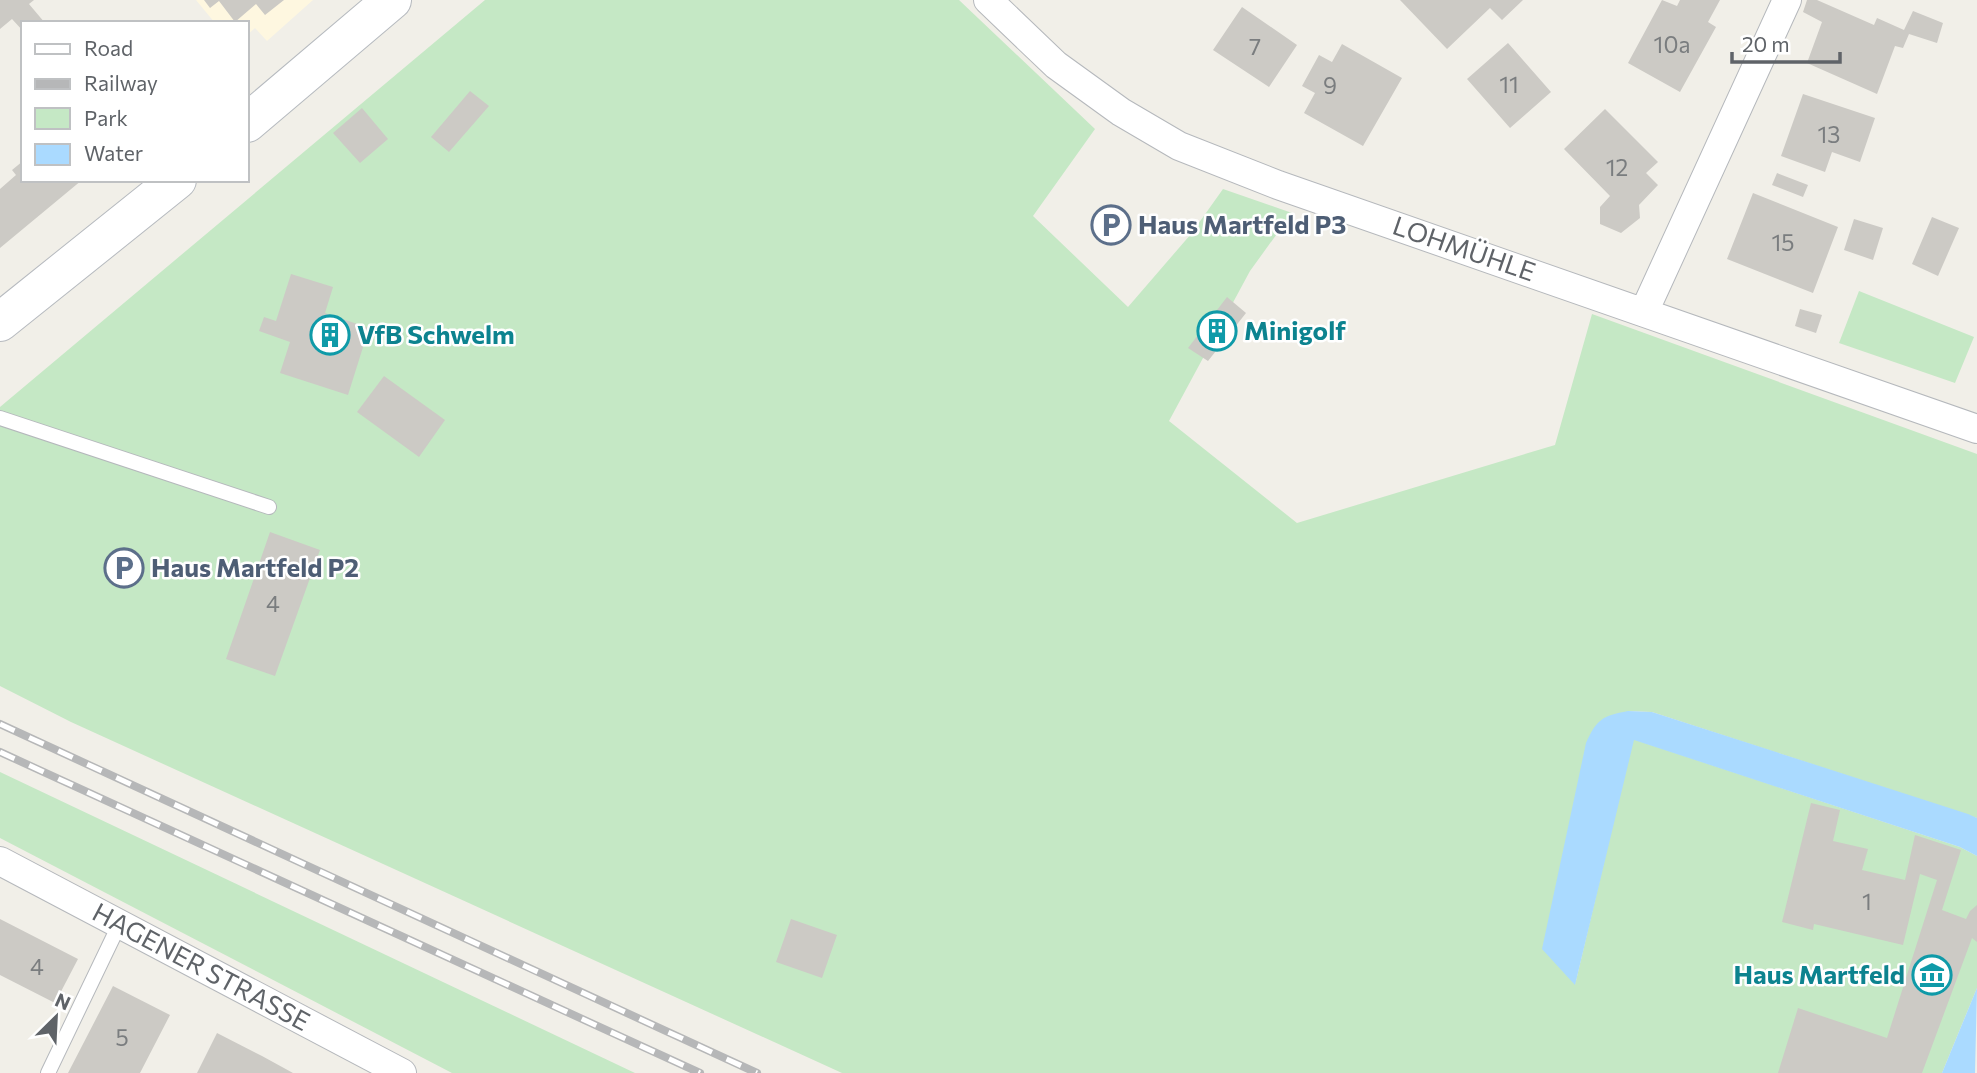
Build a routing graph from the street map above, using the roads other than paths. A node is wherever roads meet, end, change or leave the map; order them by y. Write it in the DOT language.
graph roads {
  1 [pos="392,0"];
  2 [pos="989,0"];
  3 [pos="1787,0"];
  4 [pos="248,122"];
  5 [pos="175,182"];
  6 [pos="1644,312"];
  7 [pos="0,322"];
  8 [pos="0,418"];
  9 [pos="1977,429"];
  10 [pos="269,506"];
  11 [pos="0,861"];
  12 [pos="120,923"];
  13 [pos="47,1073"];
  14 [pos="402,1073"];
  1 -- 4 [label="main road"];
  2 -- 6 [label="street, LOHMÜHLE"];
  3 -- 6 [label="street"];
  5 -- 7 [label="main road"];
  6 -- 9 [label="street, LOHMÜHLE"];
  8 -- 10 [label="lane"];
  11 -- 12 [label="street, HAGENER STRASSE"];
  12 -- 13 [label="lane"];
  12 -- 14 [label="street, HAGENER STRASSE"];
}
